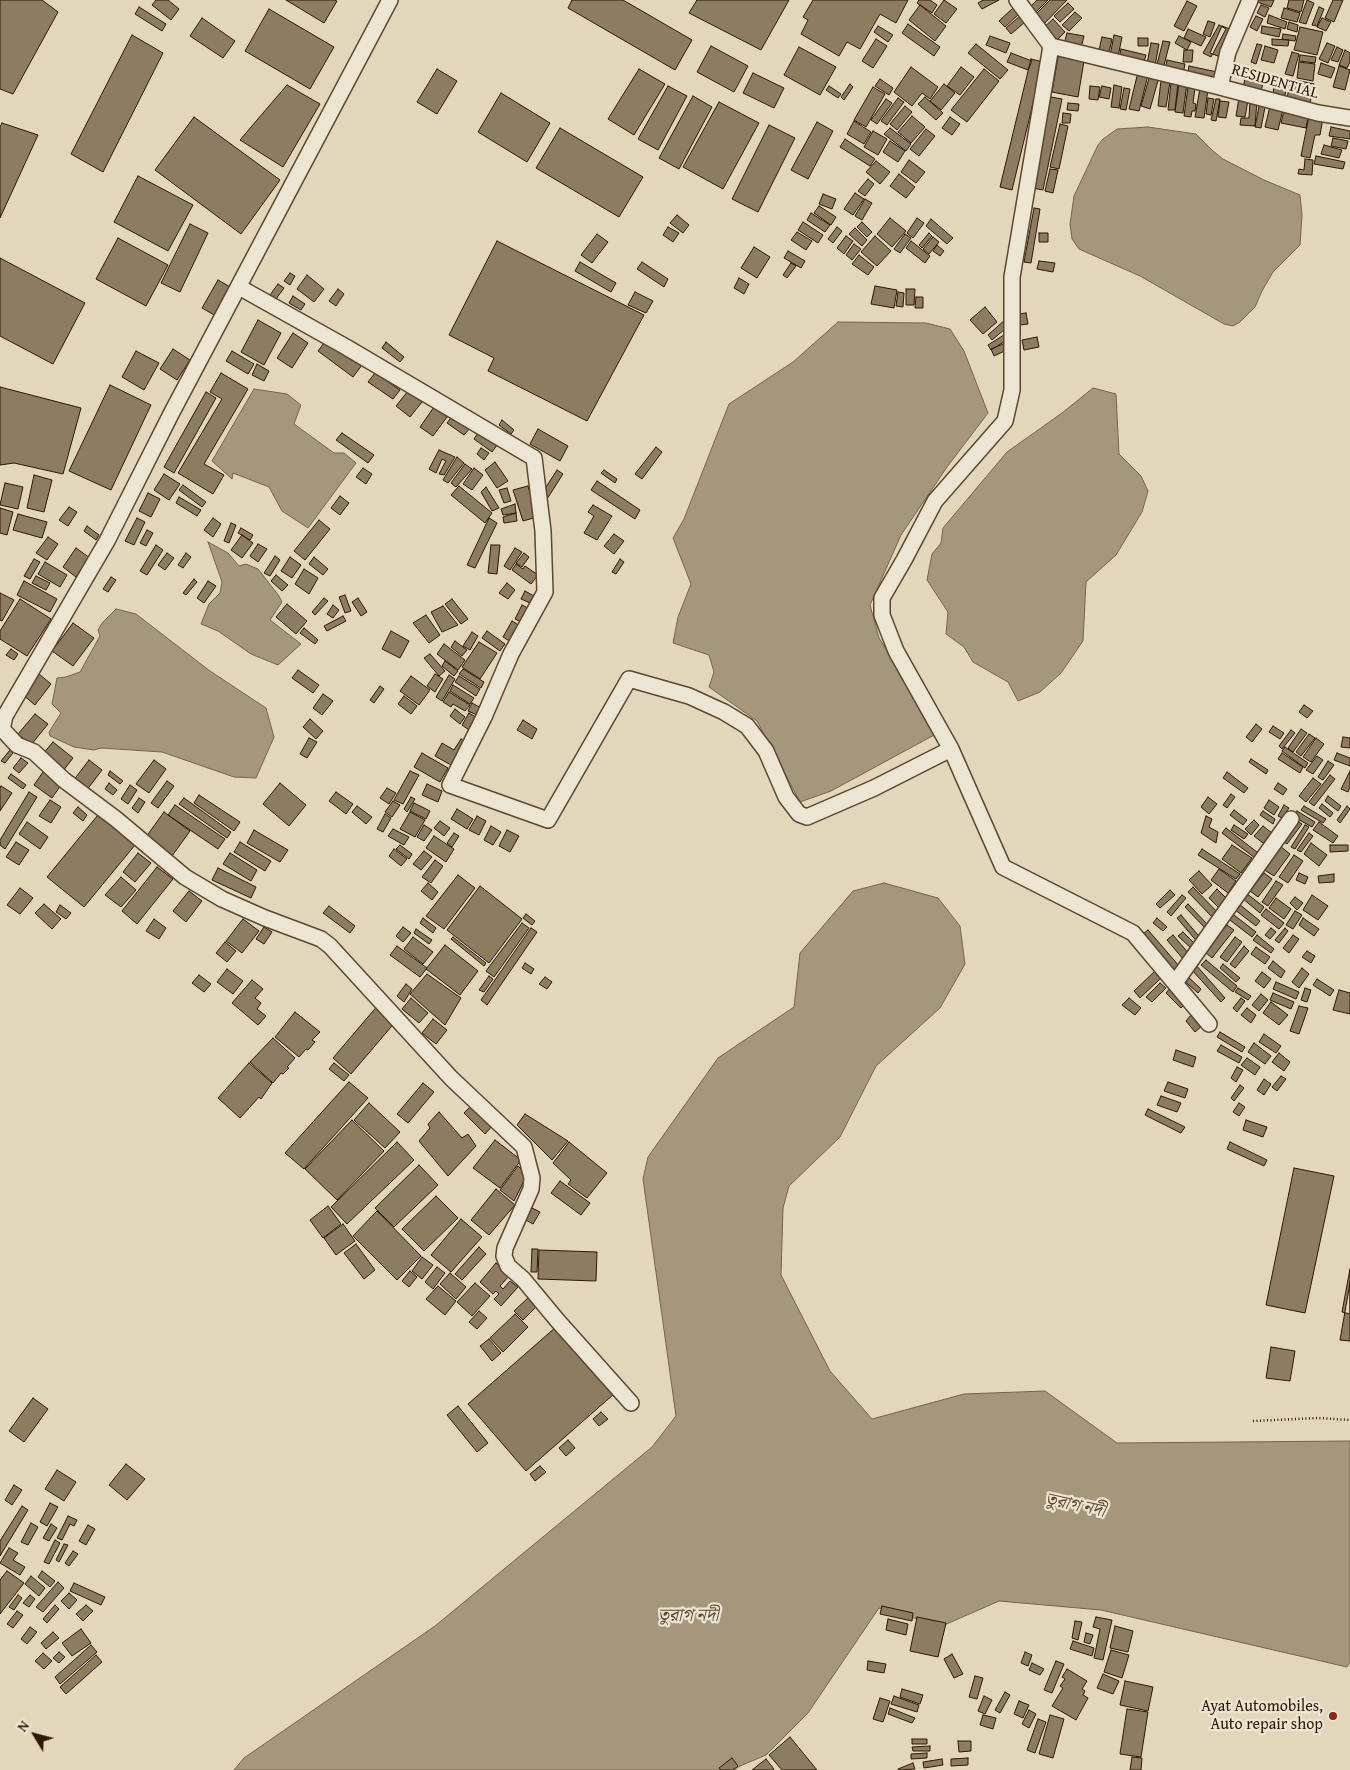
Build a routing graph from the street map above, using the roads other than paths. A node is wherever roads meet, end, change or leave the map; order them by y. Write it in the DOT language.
graph roads {
  1 [pos="390,0"];
  2 [pos="1017,0"];
  3 [pos="1250,0"];
  4 [pos="1051,46"];
  5 [pos="1220,87"];
  6 [pos="1350,118"];
  7 [pos="239,287"];
  8 [pos="951,749"];
  9 [pos="1291,819"];
  10 [pos="1175,983"];
  11 [pos="1209,1024"];
  12 [pos="631,1404"];
  1 -- 7 [label="street"];
  2 -- 4 [label="street"];
  3 -- 5 [label="street, RESIDENTIAL"];
  4 -- 5 [label="street"];
  4 -- 8 [label="street"];
  5 -- 6 [label="street, RESIDENTIAL"];
  7 -- 8 [label="street"];
  7 -- 12 [label="street"];
  8 -- 10 [label="street"];
  9 -- 10 [label="street"];
  10 -- 11 [label="street"];
}
